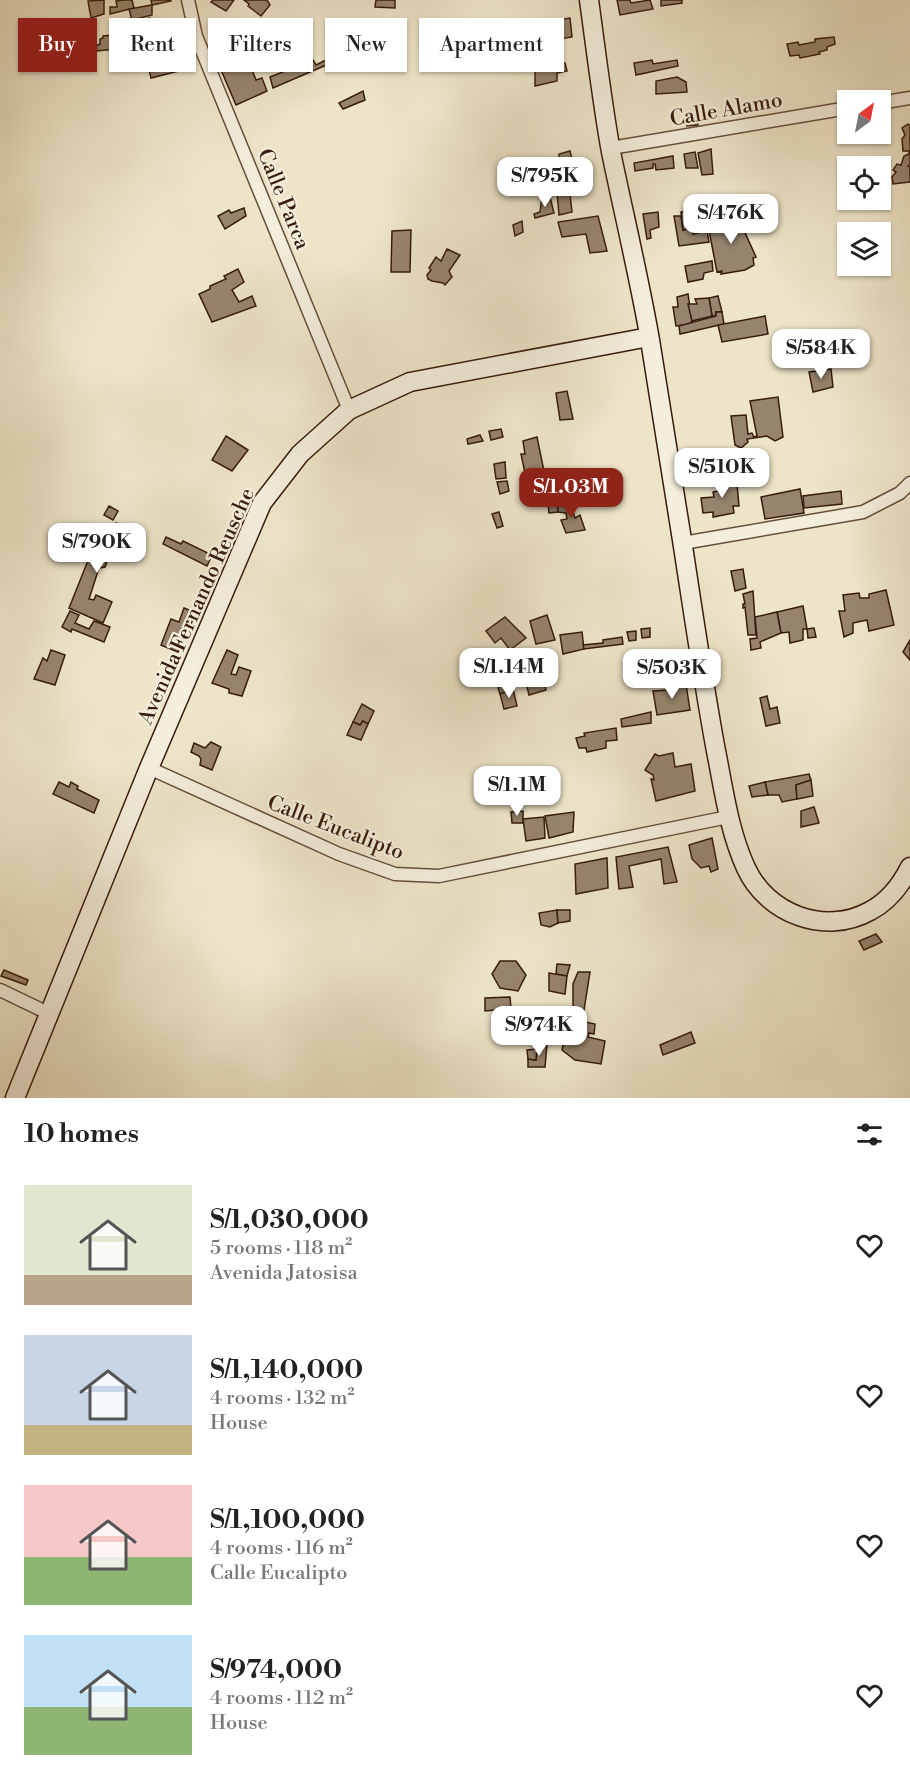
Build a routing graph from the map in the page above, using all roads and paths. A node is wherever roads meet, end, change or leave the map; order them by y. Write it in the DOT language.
graph roads {
  1 [pos="188,0"];
  2 [pos="589,0"];
  3 [pos="910,98"];
  4 [pos="891,101"];
  5 [pos="837,110"];
  6 [pos="611,148"];
  7 [pos="649,337"];
  8 [pos="349,410"];
  9 [pos="910,483"];
  10 [pos="683,543"];
  11 [pos="149,768"];
  12 [pos="729,817"];
  13 [pos="910,867"];
  14 [pos="0,990"];
  15 [pos="50,1014"];
  16 [pos="15,1098"];
  1 -- 8 [label="street, Calle Parca"];
  2 -- 6 [label="street"];
  3 -- 4 [label="street"];
  5 -- 6 [label="street, Calle Alamo"];
  6 -- 7 [label="street"];
  7 -- 8 [label="street, Avenida Fernando Reusche"];
  7 -- 10 [label="street"];
  8 -- 11 [label="street, Avenida Fernando Reusche"];
  9 -- 10 [label="street"];
  10 -- 12 [label="street"];
  11 -- 12 [label="street, Calle Eucalipto"];
  11 -- 15 [label="street, Avenida Fernando Reusche"];
  12 -- 13 [label="street"];
  14 -- 15 [label="street"];
  15 -- 16 [label="street, Avenida Fernando Reusche"];
}
